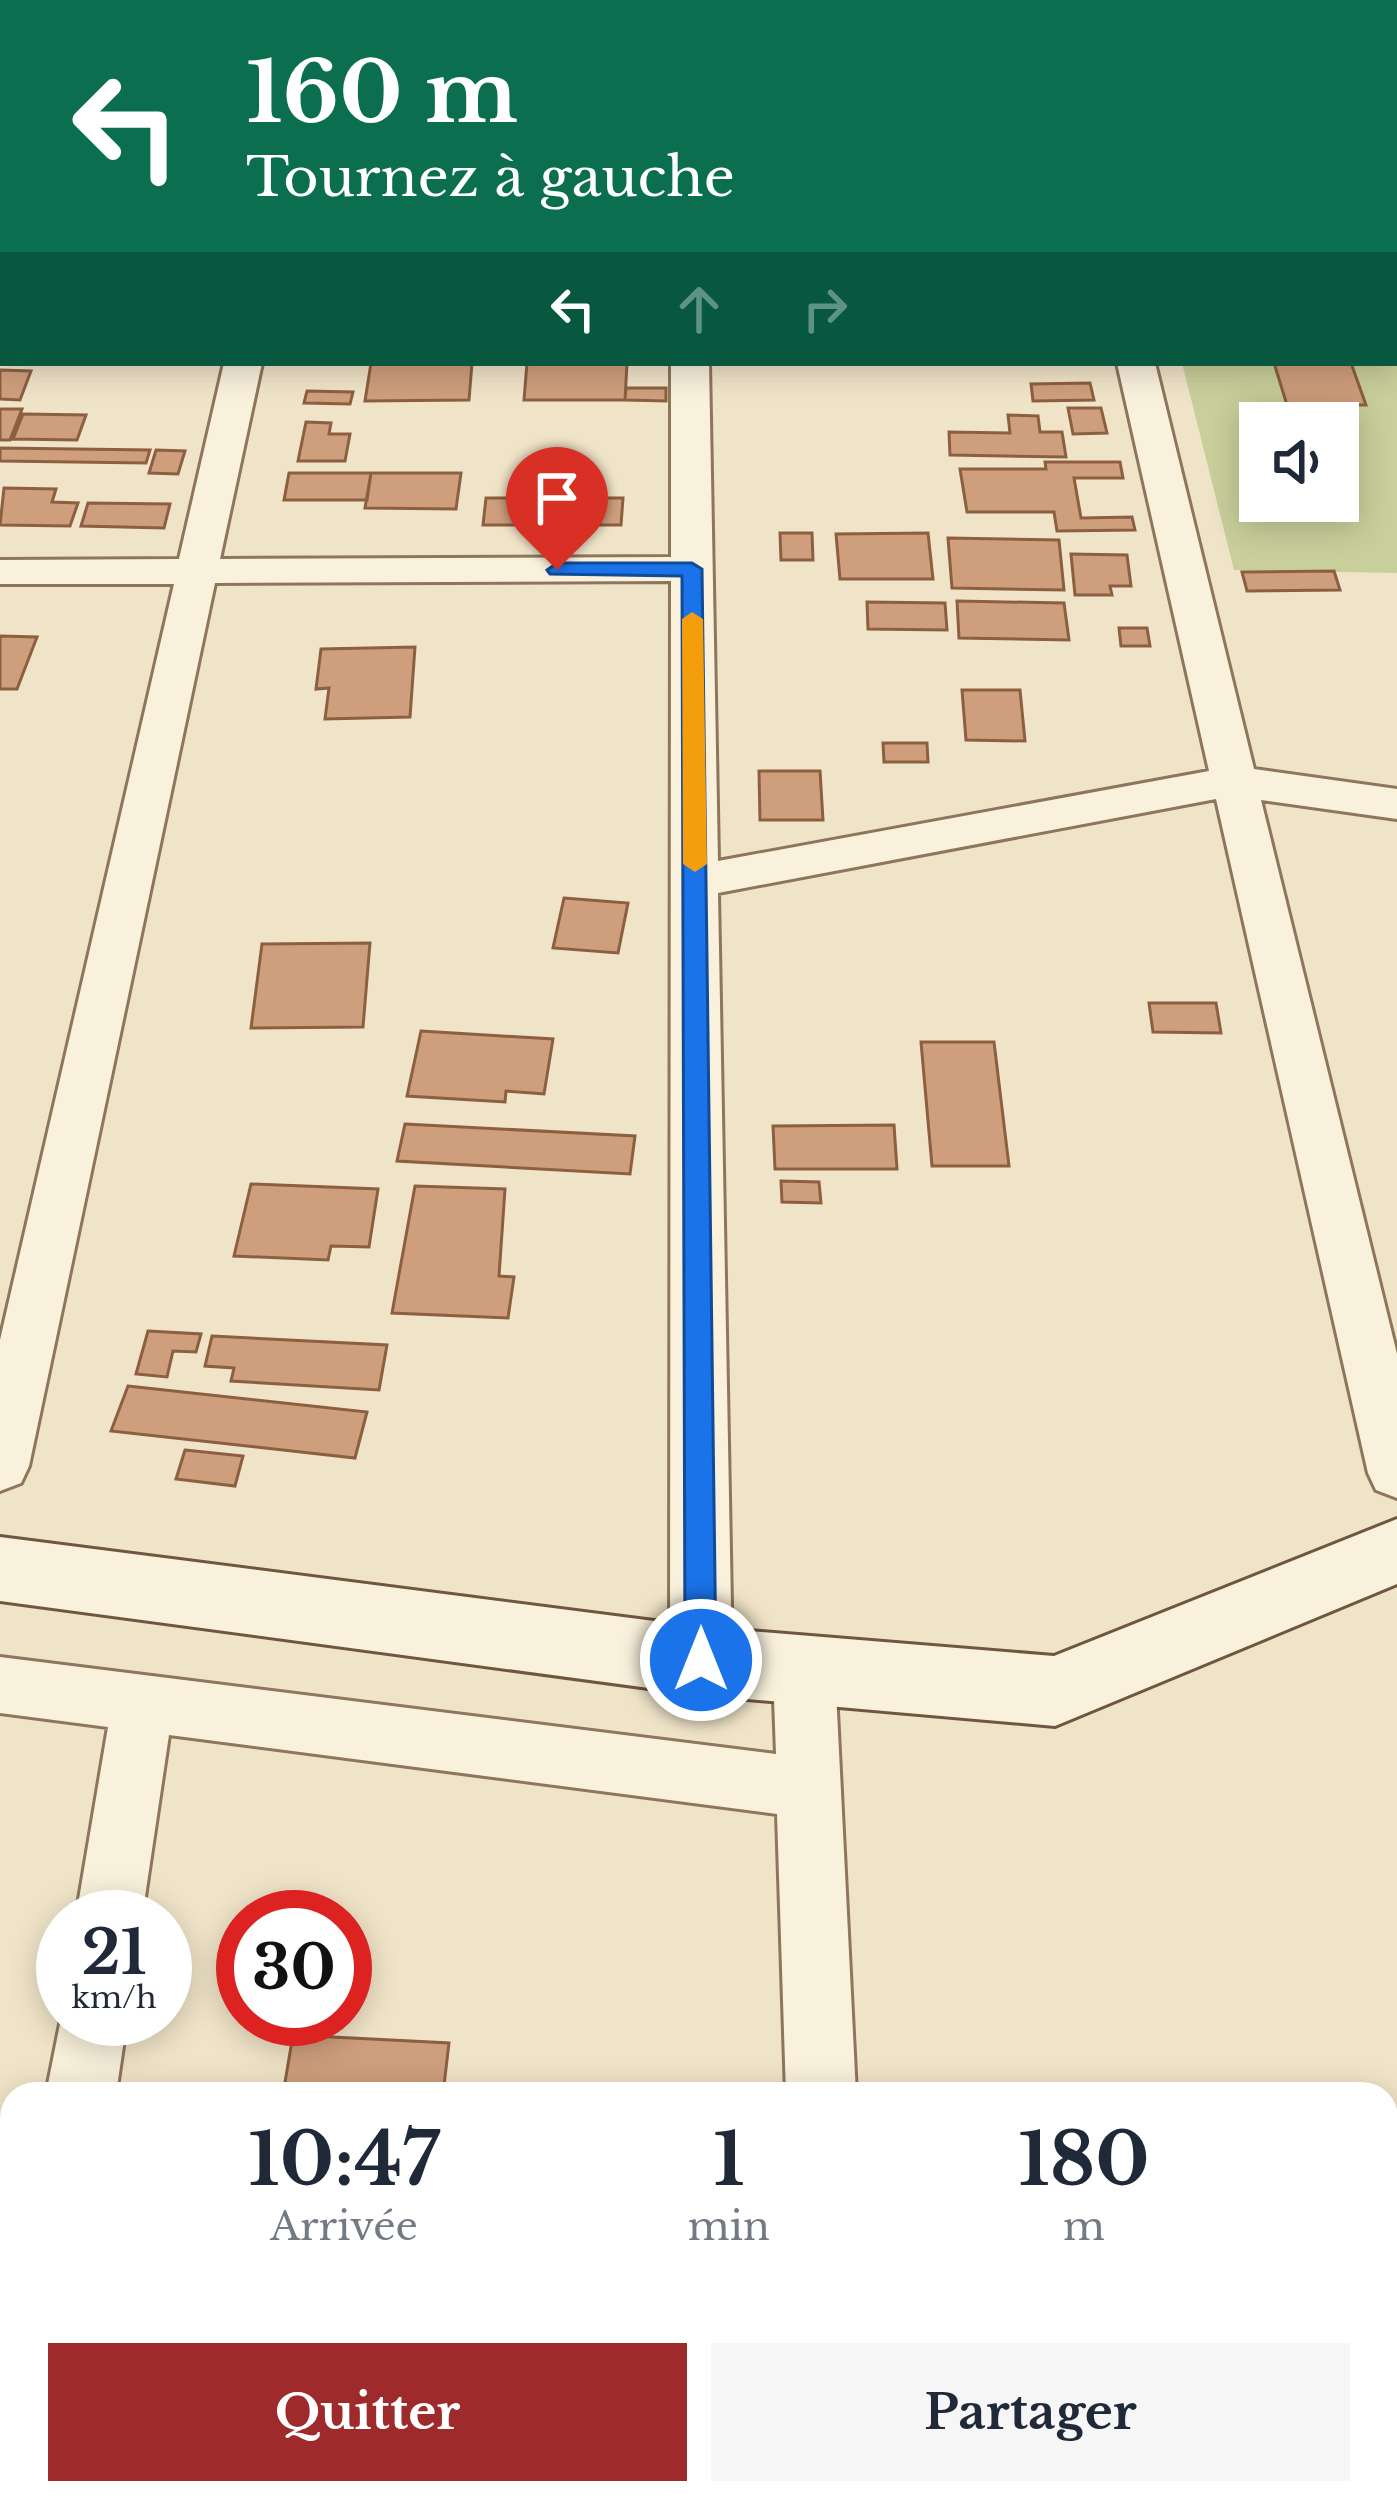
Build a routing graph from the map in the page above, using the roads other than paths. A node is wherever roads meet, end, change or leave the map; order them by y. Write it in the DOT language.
graph roads {
  1 [pos="242,366"];
  2 [pos="690,366"];
  3 [pos="1137,366"];
  4 [pos="692,569"];
  5 [pos="197,571"];
  6 [pos="0,572"];
  7 [pos="1235,782"];
  8 [pos="1397,804"];
  9 [pos="695,880"];
  10 [pos="0,1466"];
  11 [pos="1397,1473"];
  12 [pos="1397,1551"];
  13 [pos="0,1569"];
  14 [pos="701,1660"];
  15 [pos="804,1671"];
  16 [pos="0,1685"];
  17 [pos="143,1703"];
  18 [pos="809,1788"];
  19 [pos="113,1890"];
  20 [pos="89,2046"];
  21 [pos="83,2082"];
  22 [pos="821,2082"];
  1 -- 5 [label="street"];
  2 -- 4 [label="street"];
  3 -- 7 [label="street"];
  4 -- 5 [label="street"];
  4 -- 9 [label="street"];
  5 -- 6 [label="street"];
  5 -- 10 [label="street"];
  7 -- 8 [label="street"];
  7 -- 9 [label="street"];
  7 -- 11 [label="street"];
  9 -- 14 [label="street"];
  12 -- 15 [label="main road"];
  13 -- 14 [label="main road"];
  14 -- 15 [label="main road"];
  15 -- 18 [label="street"];
  16 -- 17 [label="street"];
  17 -- 18 [label="street"];
  17 -- 19 [label="street"];
  18 -- 22 [label="street"];
  20 -- 21 [label="street"];
}
